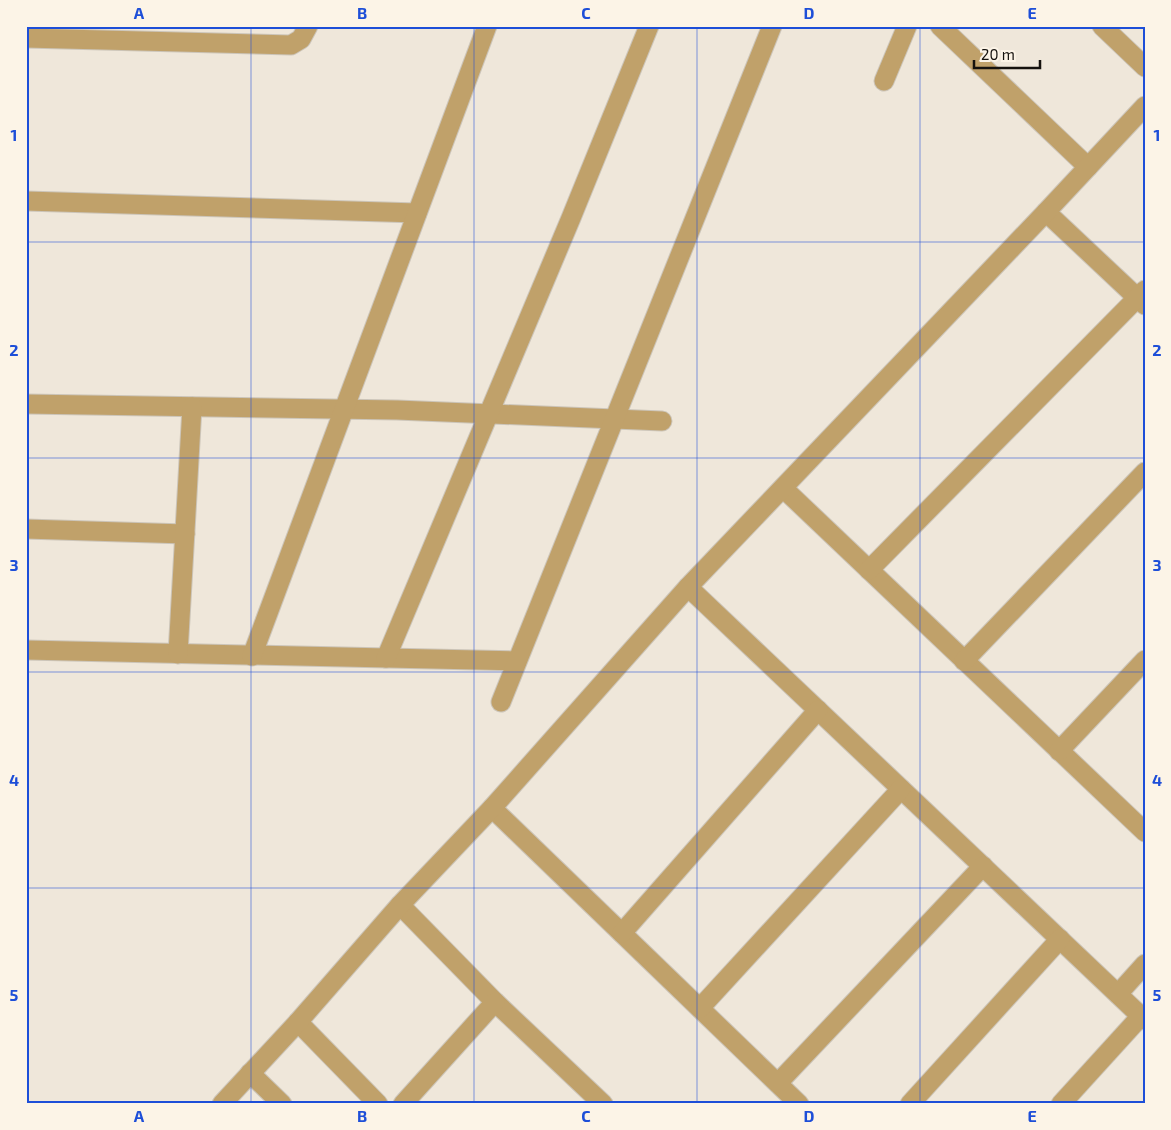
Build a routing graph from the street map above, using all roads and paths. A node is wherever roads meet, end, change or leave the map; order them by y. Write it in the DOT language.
graph roads {
  1 [pos="308,26"];
  2 [pos="487,26"];
  3 [pos="649,26"];
  4 [pos="772,26"];
  5 [pos="907,26"];
  6 [pos="940,26"];
  7 [pos="1102,26"];
  8 [pos="121,33"];
  9 [pos="26,38"];
  10 [pos="1145,67"];
  11 [pos="884,81"];
  12 [pos="1145,106"];
  13 [pos="1088,167"];
  14 [pos="26,201"];
  15 [pos="1046,212"];
  16 [pos="417,213"];
  17 [pos="1142,298"];
  18 [pos="26,404"];
  19 [pos="192,407"];
  20 [pos="344,409"];
  21 [pos="489,414"];
  22 [pos="614,419"];
  23 [pos="662,421"];
  24 [pos="1145,472"];
  25 [pos="783,488"];
  26 [pos="26,530"];
  27 [pos="185,534"];
  28 [pos="869,570"];
  29 [pos="688,587"];
  30 [pos="26,650"];
  31 [pos="178,654"];
  32 [pos="252,656"];
  33 [pos="386,658"];
  34 [pos="1145,660"];
  35 [pos="517,661"];
  36 [pos="964,661"];
  37 [pos="501,702"];
  38 [pos="818,710"];
  39 [pos="1059,751"];
  40 [pos="901,789"];
  41 [pos="492,808"];
  42 [pos="1145,832"];
  43 [pos="983,866"];
  44 [pos="400,905"];
  45 [pos="622,933"];
  46 [pos="1060,939"];
  47 [pos="1145,964"];
  48 [pos="1118,994"];
  49 [pos="495,1002"];
  50 [pos="700,1008"];
  51 [pos="1143,1018"];
  52 [pos="298,1022"];
  53 [pos="250,1074"];
  54 [pos="778,1083"];
  55 [pos="592,1100"];
  56 [pos="222,1104"];
  57 [pos="282,1104"];
  58 [pos="378,1104"];
  59 [pos="404,1104"];
  60 [pos="800,1104"];
  61 [pos="910,1104"];
  62 [pos="1061,1104"];
  1 -- 8 [label="street"];
  2 -- 16 [label="street"];
  3 -- 21 [label="street"];
  4 -- 22 [label="street"];
  5 -- 11 [label="street"];
  6 -- 13 [label="street"];
  7 -- 10 [label="street"];
  8 -- 9 [label="street"];
  12 -- 13 [label="street"];
  13 -- 15 [label="street"];
  14 -- 16 [label="street"];
  15 -- 17 [label="street"];
  15 -- 25 [label="street"];
  16 -- 20 [label="street"];
  17 -- 28 [label="street"];
  18 -- 19 [label="street"];
  19 -- 20 [label="street"];
  19 -- 27 [label="street"];
  20 -- 21 [label="street"];
  20 -- 32 [label="street"];
  21 -- 22 [label="street"];
  21 -- 33 [label="street"];
  22 -- 23 [label="street"];
  22 -- 35 [label="street"];
  24 -- 36 [label="street"];
  25 -- 28 [label="street"];
  25 -- 29 [label="street"];
  26 -- 27 [label="street"];
  27 -- 31 [label="street"];
  28 -- 36 [label="street"];
  29 -- 38 [label="street"];
  29 -- 41 [label="street"];
  30 -- 31 [label="street"];
  31 -- 32 [label="street"];
  32 -- 33 [label="street"];
  33 -- 35 [label="street"];
  34 -- 39 [label="street"];
  35 -- 37 [label="street"];
  36 -- 39 [label="street"];
  38 -- 40 [label="street"];
  38 -- 45 [label="street"];
  39 -- 42 [label="street"];
  40 -- 43 [label="street"];
  40 -- 50 [label="street"];
  41 -- 44 [label="street"];
  41 -- 45 [label="street"];
  43 -- 46 [label="street"];
  43 -- 54 [label="street"];
  44 -- 49 [label="street"];
  44 -- 52 [label="street"];
  45 -- 50 [label="street"];
  46 -- 48 [label="street"];
  46 -- 61 [label="street"];
  47 -- 48 [label="street"];
  48 -- 51 [label="street"];
  49 -- 55 [label="street"];
  49 -- 59 [label="street"];
  50 -- 54 [label="street"];
  51 -- 62 [label="street"];
  52 -- 53 [label="street"];
  52 -- 58 [label="street"];
  53 -- 56 [label="street"];
  53 -- 57 [label="street"];
  54 -- 60 [label="street"];
}
